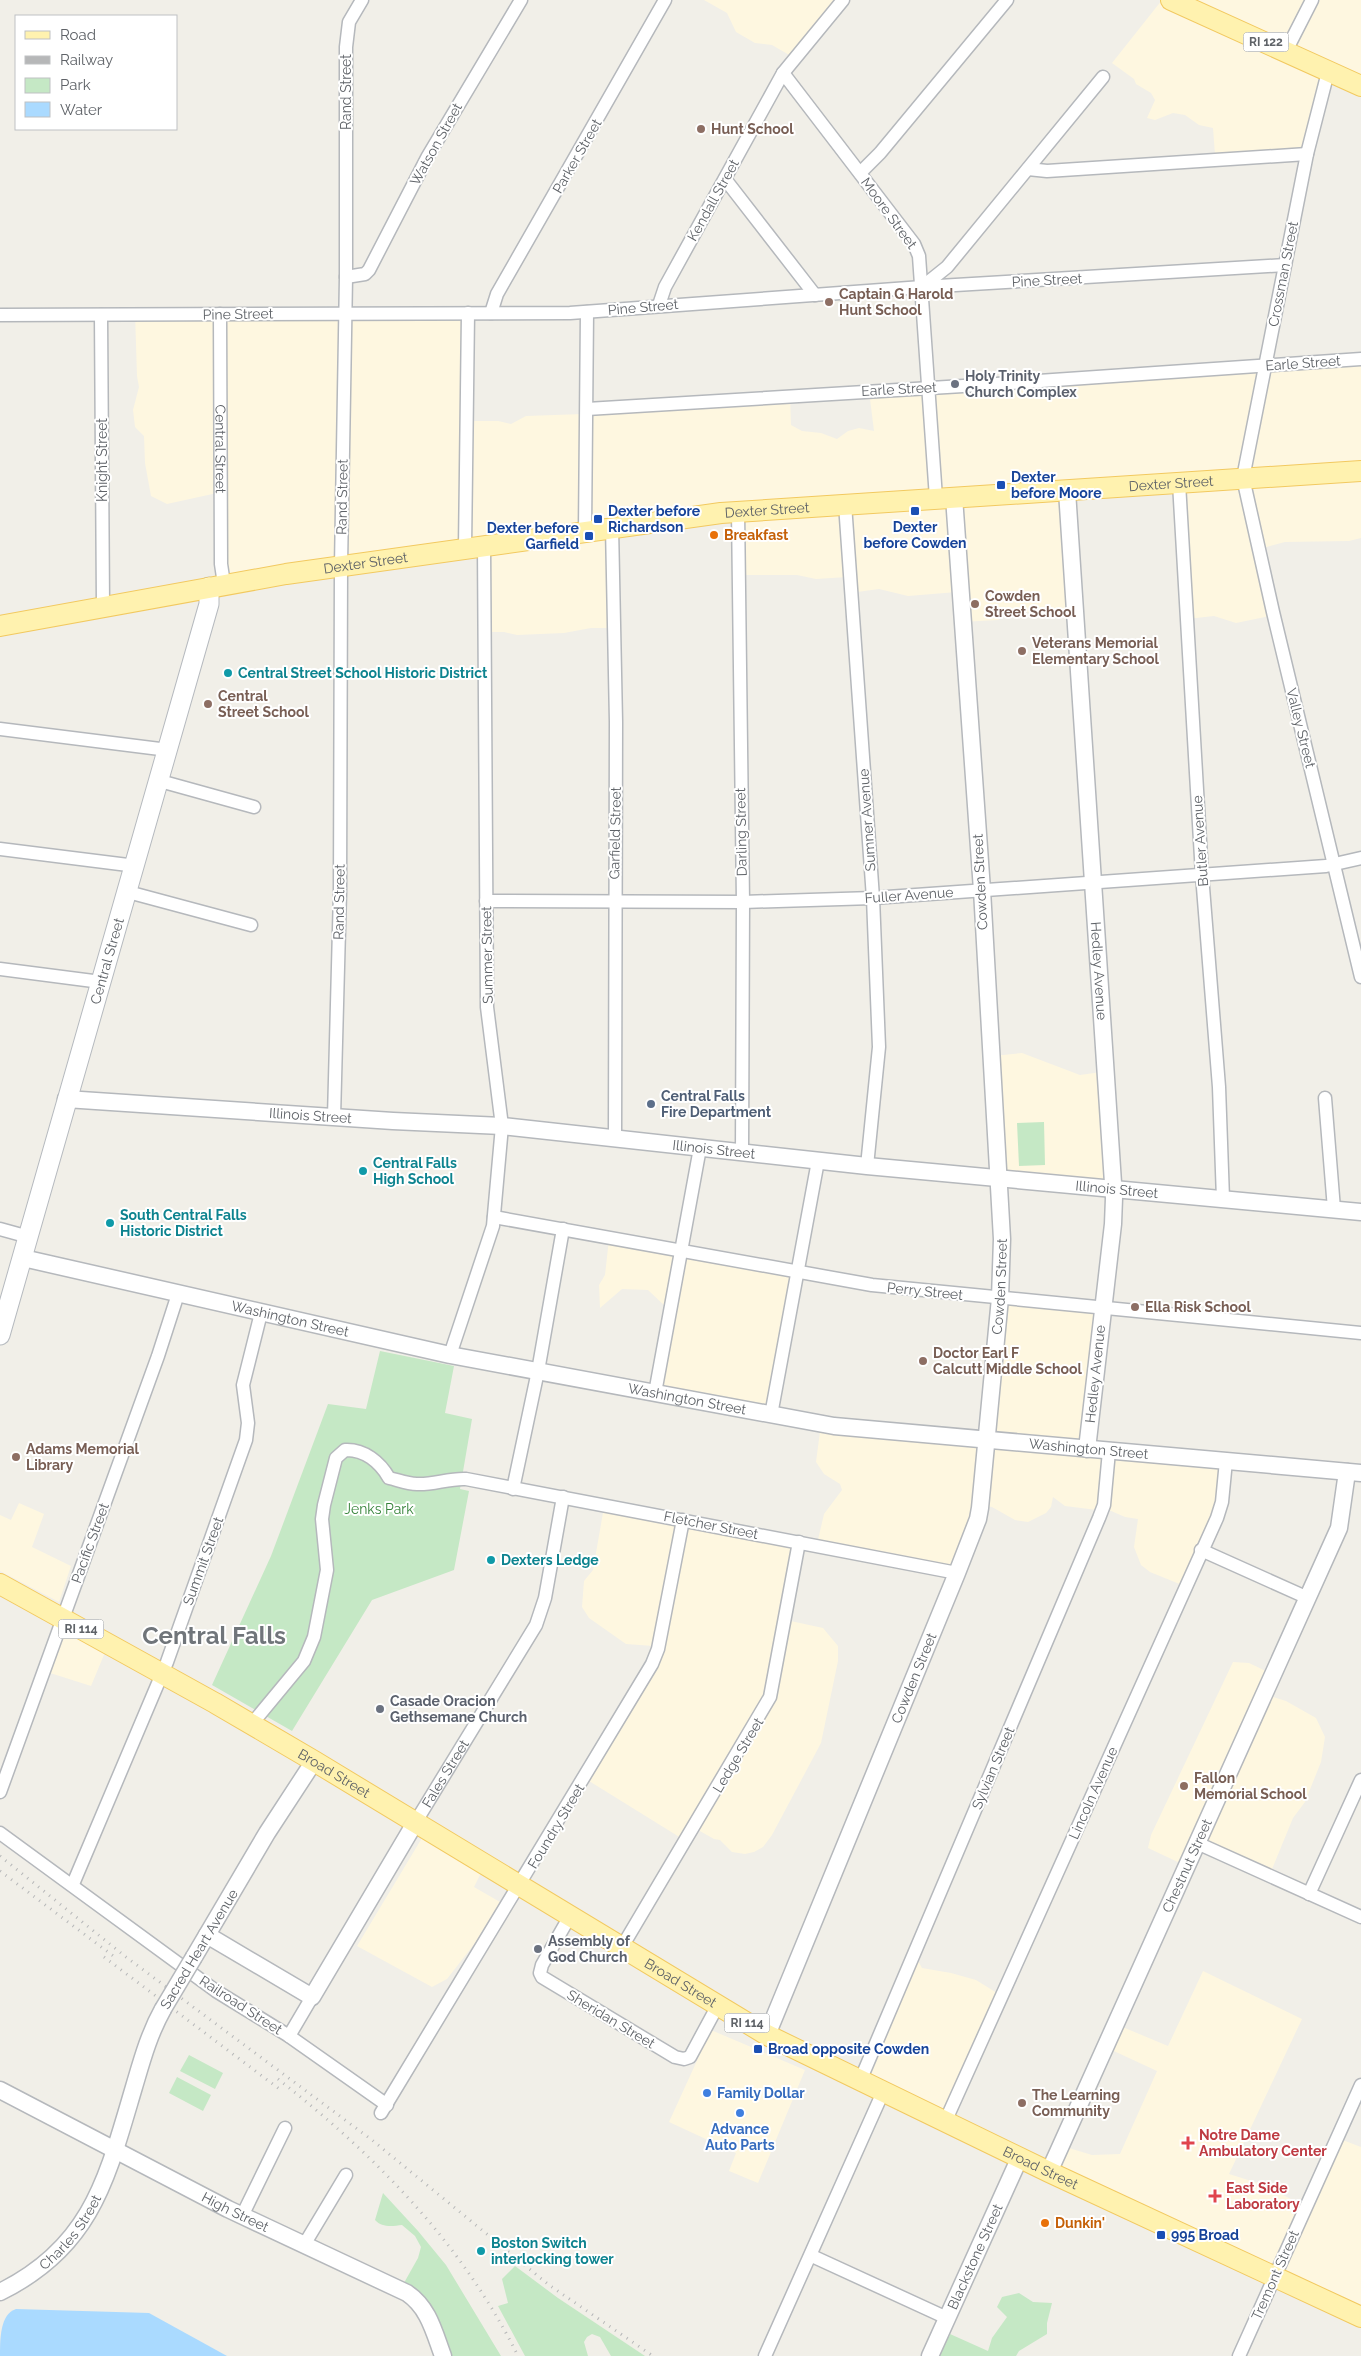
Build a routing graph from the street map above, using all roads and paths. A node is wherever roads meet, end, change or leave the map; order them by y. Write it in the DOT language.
graph roads {
  1 [pos="362,0"];
  2 [pos="521,0"];
  3 [pos="665,0"];
  4 [pos="843,0"];
  5 [pos="1007,0"];
  6 [pos="1171,0"];
  7 [pos="1312,0"];
  8 [pos="1286,51"];
  9 [pos="1328,72"];
  10 [pos="783,73"];
  11 [pos="1103,77"];
  12 [pos="1361,86"];
  13 [pos="1307,154"];
  14 [pos="1028,169"];
  15 [pos="860,173"];
  16 [pos="725,179"];
  17 [pos="1285,265"];
  18 [pos="346,277"];
  19 [pos="922,287"];
  20 [pos="815,295"];
  21 [pos="659,305"];
  22 [pos="587,312"];
  23 [pos="346,313"];
  24 [pos="468,313"];
  25 [pos="491,313"];
  26 [pos="220,314"];
  27 [pos="0,315"];
  28 [pos="101,315"];
  29 [pos="1361,359"];
  30 [pos="1265,365"];
  31 [pos="930,387"];
  32 [pos="587,409"];
  33 [pos="1361,471"];
  34 [pos="1244,478"];
  35 [pos="1178,484"];
  36 [pos="1067,491"];
  37 [pos="945,498"];
  38 [pos="845,504"];
  39 [pos="738,511"];
  40 [pos="612,527"];
  41 [pos="585,531"];
  42 [pos="475,547"];
  43 [pos="341,566"];
  44 [pos="217,585"];
  45 [pos="103,606"];
  46 [pos="0,626"];
  47 [pos="0,729"];
  48 [pos="168,750"];
  49 [pos="160,781"];
  50 [pos="254,807"];
  51 [pos="0,849"];
  52 [pos="1361,858"];
  53 [pos="1335,864"];
  54 [pos="136,866"];
  55 [pos="1202,875"];
  56 [pos="1092,882"];
  57 [pos="982,890"];
  58 [pos="128,892"];
  59 [pos="873,898"];
  60 [pos="486,901"];
  61 [pos="743,902"];
  62 [pos="614,903"];
  63 [pos="251,925"];
  64 [pos="0,969"];
  65 [pos="1361,977"];
  66 [pos="101,982"];
  67 [pos="1325,1098"];
  68 [pos="66,1099"];
  69 [pos="334,1117"];
  70 [pos="502,1126"];
  71 [pos="615,1139"];
  72 [pos="700,1148"];
  73 [pos="742,1153"];
  74 [pos="818,1161"];
  75 [pos="867,1166"];
  76 [pos="999,1179"];
  77 [pos="1113,1190"];
  78 [pos="1223,1199"];
  79 [pos="1334,1209"];
  80 [pos="1361,1212"];
  81 [pos="494,1217"];
  82 [pos="0,1229"];
  83 [pos="563,1229"];
  84 [pos="29,1236"];
  85 [pos="681,1252"];
  86 [pos="23,1258"];
  87 [pos="798,1272"];
  88 [pos="178,1294"];
  89 [pos="1000,1298"];
  90 [pos="1103,1308"];
  91 [pos="261,1313"];
  92 [pos="1361,1333"];
  93 [pos="0,1335"];
  94 [pos="450,1355"];
  95 [pos="538,1371"];
  96 [pos="654,1393"];
  97 [pos="771,1415"];
  98 [pos="986,1440"];
  99 [pos="1087,1449"];
  100 [pos="1109,1451"];
  101 [pos="1226,1461"];
  102 [pos="1354,1472"];
  103 [pos="513,1489"];
  104 [pos="562,1498"];
  105 [pos="683,1520"];
  106 [pos="799,1542"];
  107 [pos="1201,1550"];
  108 [pos="957,1573"];
  109 [pos="0,1584"];
  110 [pos="1308,1598"];
  111 [pos="62,1618"];
  112 [pos="162,1674"];
  113 [pos="251,1725"];
  114 [pos="314,1761"];
  115 [pos="1361,1780"];
  116 [pos="0,1792"];
  117 [pos="415,1824"];
  118 [pos="0,1833"];
  119 [pos="1197,1843"];
  120 [pos="73,1884"];
  121 [pos="519,1886"];
  122 [pos="1309,1894"];
  123 [pos="570,1916"];
  124 [pos="1361,1917"];
  125 [pos="208,1935"];
  126 [pos="622,1948"];
  127 [pos="312,1997"];
  128 [pos="718,2005"];
  129 [pos="767,2035"];
  130 [pos="289,2036"];
  131 [pos="860,2081"];
  132 [pos="1361,2085"];
  133 [pos="0,2090"];
  134 [pos="884,2092"];
  135 [pos="384,2109"];
  136 [pos="945,2122"];
  137 [pos="285,2128"];
  138 [pos="115,2151"];
  139 [pos="1020,2157"];
  140 [pos="1049,2172"];
  141 [pos="346,2175"];
  142 [pos="242,2216"];
  143 [pos="304,2245"];
  144 [pos="812,2256"];
  145 [pos="1275,2276"];
  146 [pos="0,2292"];
  147 [pos="1361,2317"];
  148 [pos="947,2318"];
  149 [pos="443,2356"];
  150 [pos="765,2356"];
  151 [pos="930,2356"];
  152 [pos="1239,2356"];
  1 -- 18 [label="street, Rand Street"];
  2 -- 18 [label="street, Watson Street"];
  3 -- 25 [label="street, Parker Street"];
  4 -- 10 [label="street, Kendall Street"];
  5 -- 15 [label="street"];
  6 -- 8 [label="main road, RI 122"];
  7 -- 8 [label="street"];
  8 -- 9 [label="main road, RI 122"];
  9 -- 12 [label="main road, RI 122"];
  9 -- 13 [label="street, Crossman Street"];
  10 -- 15 [label="street, Moore Street"];
  10 -- 16 [label="street, Kendall Street"];
  11 -- 14 [label="street"];
  13 -- 14 [label="street"];
  13 -- 17 [label="street, Crossman Street"];
  14 -- 19 [label="street"];
  15 -- 19 [label="street, Moore Street"];
  16 -- 20 [label="street"];
  16 -- 21 [label="street, Kendall Street"];
  17 -- 19 [label="street, Pine Street"];
  17 -- 30 [label="street, Crossman Street"];
  18 -- 23 [label="street, Rand Street"];
  19 -- 20 [label="street, Pine Street"];
  19 -- 31 [label="street, Moore Street"];
  20 -- 21 [label="street, Pine Street"];
  21 -- 22 [label="street, Pine Street"];
  22 -- 25 [label="street, Pine Street"];
  22 -- 32 [label="street"];
  23 -- 24 [label="street, Pine Street"];
  23 -- 26 [label="street, Pine Street"];
  23 -- 43 [label="street, Rand Street"];
  24 -- 25 [label="street, Pine Street"];
  24 -- 42 [label="street, Summer Street"];
  26 -- 28 [label="street, Pine Street"];
  26 -- 44 [label="street, Central Street"];
  27 -- 28 [label="street, Pine Street"];
  28 -- 45 [label="street, Knight Street"];
  29 -- 30 [label="street, Earle Street"];
  30 -- 31 [label="street, Earle Street"];
  30 -- 34 [label="street, Crossman Street"];
  31 -- 32 [label="street, Earle Street"];
  31 -- 37 [label="street, Moore Street"];
  32 -- 41 [label="street"];
  33 -- 34 [label="main road, Dexter Street"];
  34 -- 35 [label="main road, Dexter Street"];
  34 -- 53 [label="street, Valley Street"];
  35 -- 36 [label="main road, Dexter Street"];
  35 -- 55 [label="street, Butler Avenue"];
  36 -- 37 [label="main road, Dexter Street"];
  36 -- 56 [label="street, Hedley Avenue"];
  37 -- 38 [label="main road, Dexter Street"];
  37 -- 57 [label="street, Cowden Street"];
  38 -- 39 [label="main road, Dexter Street"];
  38 -- 59 [label="street, Sumner Avenue"];
  39 -- 40 [label="main road, Dexter Street"];
  39 -- 61 [label="street, Darling Street"];
  40 -- 41 [label="main road, Dexter Street"];
  40 -- 62 [label="street, Garfield Street"];
  41 -- 42 [label="main road, Dexter Street"];
  42 -- 43 [label="main road, Dexter Street"];
  42 -- 60 [label="street, Summer Street"];
  43 -- 44 [label="main road, Dexter Street"];
  43 -- 69 [label="street, Rand Street"];
  44 -- 45 [label="main road, Dexter Street"];
  44 -- 48 [label="main road, Central Street"];
  45 -- 46 [label="main road, Dexter Street"];
  47 -- 48 [label="street"];
  48 -- 49 [label="main road, Central Street"];
  49 -- 50 [label="street"];
  49 -- 54 [label="main road, Central Street"];
  51 -- 54 [label="street"];
  52 -- 53 [label="street, Fuller Avenue"];
  53 -- 55 [label="street, Fuller Avenue"];
  53 -- 65 [label="street, Valley Street"];
  54 -- 58 [label="main road, Central Street"];
  55 -- 56 [label="street, Fuller Avenue"];
  55 -- 78 [label="street, Butler Avenue"];
  56 -- 57 [label="street, Fuller Avenue"];
  56 -- 77 [label="street, Hedley Avenue"];
  57 -- 59 [label="street, Fuller Avenue"];
  57 -- 76 [label="street, Cowden Street"];
  58 -- 63 [label="street"];
  58 -- 66 [label="main road, Central Street"];
  59 -- 61 [label="street, Fuller Avenue"];
  59 -- 75 [label="street, Sumner Avenue"];
  60 -- 62 [label="street, Fuller Avenue"];
  60 -- 70 [label="street, Summer Street"];
  61 -- 62 [label="street, Fuller Avenue"];
  61 -- 73 [label="street, Darling Street"];
  62 -- 71 [label="street, Garfield Street"];
  64 -- 66 [label="street"];
  66 -- 68 [label="main road, Central Street"];
  67 -- 79 [label="street"];
  68 -- 69 [label="street, Illinois Street"];
  68 -- 84 [label="main road, Central Street"];
  69 -- 70 [label="street, Illinois Street"];
  70 -- 71 [label="street, Illinois Street"];
  70 -- 81 [label="street, Summer Street"];
  71 -- 72 [label="street, Illinois Street"];
  72 -- 73 [label="street, Illinois Street"];
  72 -- 85 [label="street"];
  73 -- 74 [label="street, Illinois Street"];
  74 -- 75 [label="street, Illinois Street"];
  74 -- 87 [label="street"];
  75 -- 76 [label="street, Illinois Street"];
  76 -- 77 [label="street, Illinois Street"];
  76 -- 89 [label="street, Cowden Street"];
  77 -- 78 [label="street, Illinois Street"];
  77 -- 90 [label="street, Hedley Avenue"];
  78 -- 79 [label="street, Illinois Street"];
  79 -- 80 [label="street, Illinois Street"];
  81 -- 83 [label="street, Perry Street"];
  81 -- 94 [label="street, Summer Street"];
  82 -- 84 [label="street"];
  83 -- 85 [label="street, Perry Street"];
  83 -- 95 [label="street"];
  84 -- 86 [label="main road, Central Street"];
  85 -- 87 [label="street, Perry Street"];
  85 -- 96 [label="street"];
  86 -- 88 [label="street, Washington Street"];
  86 -- 93 [label="main road, Central Street"];
  87 -- 89 [label="street, Perry Street"];
  87 -- 97 [label="street"];
  88 -- 91 [label="street, Washington Street"];
  88 -- 111 [label="street, Pacific Street"];
  89 -- 90 [label="street, Perry Street"];
  89 -- 98 [label="street, Cowden Street"];
  90 -- 92 [label="street, Perry Street"];
  90 -- 99 [label="street, Hedley Avenue"];
  91 -- 94 [label="street, Washington Street"];
  91 -- 112 [label="street, Summit Street"];
  94 -- 95 [label="street, Washington Street"];
  95 -- 96 [label="street, Washington Street"];
  95 -- 103 [label="street"];
  96 -- 97 [label="street, Washington Street"];
  97 -- 98 [label="street, Washington Street"];
  98 -- 99 [label="street, Washington Street"];
  98 -- 108 [label="street, Cowden Street"];
  99 -- 100 [label="street, Washington Street"];
  100 -- 101 [label="street, Washington Street"];
  100 -- 131 [label="street, Sylvian Street"];
  101 -- 102 [label="street, Washington Street"];
  101 -- 107 [label="street, Lincoln Avenue"];
  102 -- 110 [label="street, Chestnut Street"];
  103 -- 104 [label="street, Fletcher Street"];
  103 -- 113 [label="street, Fletcher Street"];
  104 -- 105 [label="street, Fletcher Street"];
  104 -- 117 [label="street, Fales Street"];
  105 -- 106 [label="street, Fletcher Street"];
  105 -- 121 [label="street, Foundry Street"];
  106 -- 108 [label="street, Fletcher Street"];
  106 -- 126 [label="street, Ledge Street"];
  107 -- 110 [label="street"];
  107 -- 136 [label="street, Lincoln Avenue"];
  108 -- 129 [label="street, Cowden Street"];
  109 -- 111 [label="main road, Broad Street / RI 114"];
  110 -- 119 [label="street, Chestnut Street"];
  111 -- 112 [label="main road, Broad Street / RI 114"];
  111 -- 116 [label="street, Pacific Street"];
  112 -- 113 [label="main road, Broad Street / RI 114"];
  112 -- 120 [label="street, Summit Street"];
  113 -- 114 [label="main road, Broad Street / RI 114"];
  114 -- 117 [label="main road, Broad Street / RI 114"];
  114 -- 125 [label="street, Sacred Heart Avenue"];
  115 -- 122 [label="street"];
  117 -- 121 [label="main road, Broad Street / RI 114"];
  117 -- 127 [label="street, Fales Street"];
  118 -- 120 [label="street, Railroad Street"];
  119 -- 122 [label="street"];
  119 -- 140 [label="street, Chestnut Street"];
  120 -- 130 [label="street, Railroad Street"];
  121 -- 123 [label="main road, Broad Street / RI 114"];
  121 -- 135 [label="street, Foundry Street"];
  122 -- 124 [label="street"];
  123 -- 126 [label="main road, Broad Street / RI 114"];
  123 -- 128 [label="street, Sheridan Street"];
  125 -- 127 [label="street"];
  125 -- 138 [label="street, Sacred Heart Avenue, bridge"];
  126 -- 128 [label="main road, Broad Street / RI 114"];
  127 -- 130 [label="street, Fales Street"];
  128 -- 129 [label="main road, Broad Street / RI 114"];
  129 -- 131 [label="main road, Broad Street / RI 114"];
  130 -- 135 [label="street, Railroad Street"];
  131 -- 134 [label="main road, Broad Street / RI 114"];
  132 -- 145 [label="street, Tremont Street"];
  133 -- 138 [label="street, High Street"];
  134 -- 136 [label="main road, Broad Street / RI 114"];
  134 -- 144 [label="street"];
  136 -- 139 [label="main road, Broad Street / RI 114"];
  137 -- 142 [label="street"];
  138 -- 142 [label="street, High Street"];
  138 -- 146 [label="street, Charles Street"];
  139 -- 140 [label="main road, Broad Street / RI 114"];
  139 -- 148 [label="street, Blackstone Street"];
  140 -- 145 [label="main road, Broad Street / RI 114"];
  141 -- 143 [label="street"];
  142 -- 143 [label="street, High Street"];
  143 -- 149 [label="street, High Street"];
  144 -- 148 [label="street"];
  144 -- 150 [label="street"];
  145 -- 147 [label="main road, Broad Street / RI 114"];
  145 -- 152 [label="street, Tremont Street"];
  148 -- 151 [label="street, Blackstone Street"];
}
